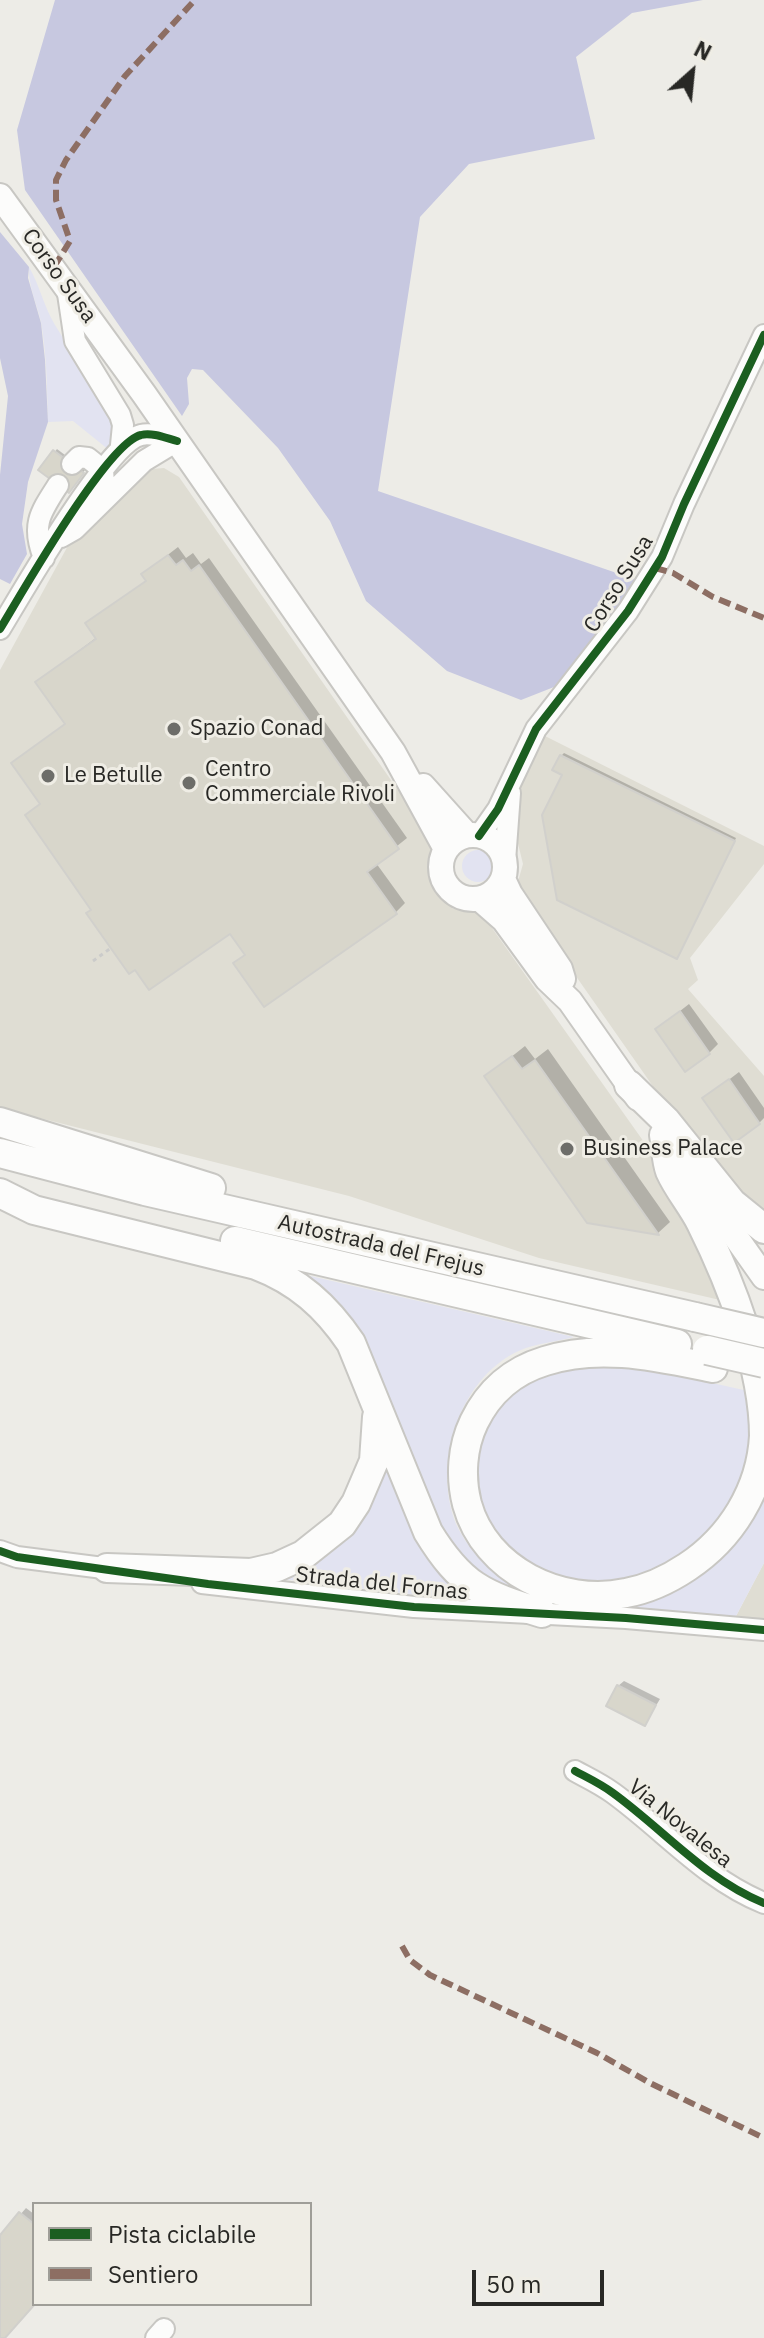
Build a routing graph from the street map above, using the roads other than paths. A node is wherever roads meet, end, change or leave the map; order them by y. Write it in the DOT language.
graph roads {
  1 [pos="0,196"];
  2 [pos="67,285"];
  3 [pos="764,335"];
  4 [pos="177,441"];
  5 [pos="121,445"];
  6 [pos="72,464"];
  7 [pos="103,470"];
  8 [pos="58,485"];
  9 [pos="79,524"];
  10 [pos="57,539"];
  11 [pos="44,558"];
  12 [pos="0,629"];
  13 [pos="393,752"];
  14 [pos="510,785"];
  15 [pos="473,836"];
  16 [pos="446,849"];
  17 [pos="504,870"];
  18 [pos="480,899"];
  19 [pos="570,1001"];
  20 [pos="629,1085"];
  21 [pos="0,1122"];
  22 [pos="664,1135"];
  23 [pos="0,1153"];
  24 [pos="0,1190"];
  25 [pos="764,1229"];
  26 [pos="334,1235"];
  27 [pos="764,1277"];
  28 [pos="764,1333"];
  29 [pos="710,1359"];
  30 [pos="764,1363"];
  31 [pos="764,1379"];
  32 [pos="376,1400"];
  33 [pos="0,1551"];
  34 [pos="107,1568"];
  35 [pos="542,1613"];
  36 [pos="764,1630"];
  37 [pos="575,1771"];
  38 [pos="764,1903"];
  1 -- 2 [label="main road, Corso Susa"];
  2 -- 4 [label="main road, Corso Susa"];
  2 -- 5 [label="street"];
  3 -- 14 [label="street, Corso Susa"];
  4 -- 5 [label="street"];
  4 -- 9 [label="street"];
  4 -- 13 [label="main road, Corso Susa"];
  5 -- 7 [label="street"];
  6 -- 7 [label="street"];
  7 -- 9 [label="street"];
  7 -- 10 [label="street"];
  8 -- 11 [label="street"];
  9 -- 10 [label="street"];
  10 -- 11 [label="street"];
  11 -- 12 [label="street"];
  13 -- 15 [label="main road, Corso Susa"];
  13 -- 16 [label="main road, Corso Susa"];
  14 -- 15 [label="street, Corso Susa"];
  14 -- 17 [label="street, Corso Susa"];
  15 -- 16 [label="main road"];
  15 -- 17 [label="main road"];
  16 -- 18 [label="main road"];
  17 -- 18 [label="main road"];
  17 -- 19 [label="main road"];
  18 -- 19 [label="main road"];
  19 -- 20 [label="main road"];
  20 -- 22 [label="main road"];
  20 -- 25 [label="highway"];
  21 -- 26 [label="highway"];
  22 -- 27 [label="main road"];
  22 -- 29 [label="highway"];
  23 -- 26 [label="highway, Autostrada del Frejus"];
  24 -- 29 [label="highway, Autostrada del Frejus"];
  24 -- 32 [label="highway"];
  26 -- 28 [label="highway, Autostrada del Frejus, bridge"];
  29 -- 30 [label="highway, Autostrada del Frejus, bridge"];
  29 -- 31 [label="highway"];
  32 -- 34 [label="highway"];
  32 -- 35 [label="highway"];
  33 -- 34 [label="street, Strada del Fornas"];
  34 -- 35 [label="street, Strada del Fornas"];
  35 -- 36 [label="street, Strada del Fornas"];
  37 -- 38 [label="street, Via Novalesa"];
}
